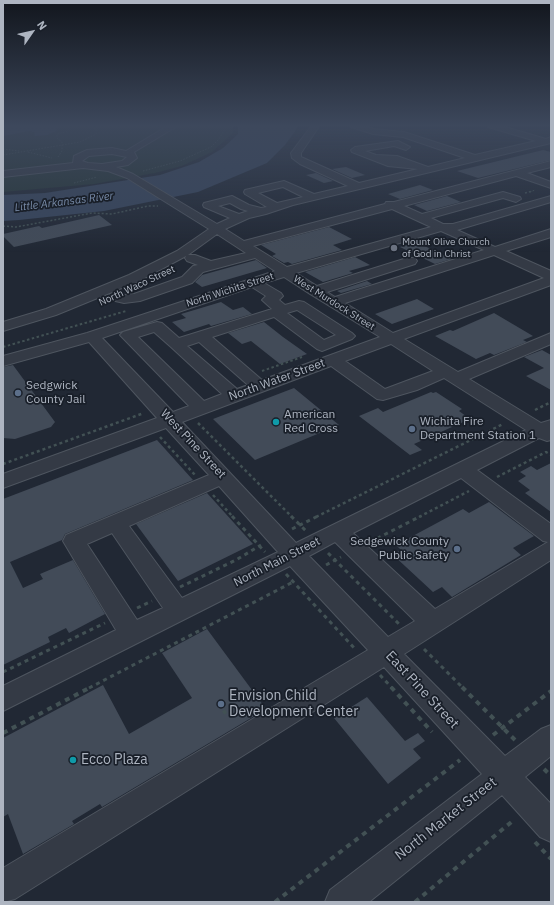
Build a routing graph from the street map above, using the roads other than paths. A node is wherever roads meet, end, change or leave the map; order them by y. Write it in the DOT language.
graph roads {
  1 [pos="43,167"];
  2 [pos="103,167"];
  3 [pos="123,167"];
  4 [pos="315,167"];
  5 [pos="420,167"];
  6 [pos="440,167"];
  7 [pos="539,167"];
  8 [pos="503,168"];
  9 [pos="428,170"];
  10 [pos="3,173"];
  11 [pos="517,173"];
  12 [pos="130,176"];
  13 [pos="551,185"];
  14 [pos="355,187"];
  15 [pos="551,190"];
  16 [pos="312,197"];
  17 [pos="516,199"];
  18 [pos="551,199"];
  19 [pos="393,206"];
  20 [pos="275,207"];
  21 [pos="260,212"];
  22 [pos="241,218"];
  23 [pos="420,218"];
  24 [pos="440,226"];
  25 [pos="222,232"];
  26 [pos="551,233"];
  27 [pos="243,245"];
  28 [pos="360,251"];
  29 [pos="494,251"];
  30 [pos="256,254"];
  31 [pos="191,258"];
  32 [pos="411,261"];
  33 [pos="210,265"];
  34 [pos="390,268"];
  35 [pos="285,272"];
  36 [pos="551,276"];
  37 [pos="409,278"];
  38 [pos="551,280"];
  39 [pos="254,282"];
  40 [pos="315,291"];
  41 [pos="116,297"];
  42 [pos="333,302"];
  43 [pos="279,311"];
  44 [pos="152,322"];
  45 [pos="3,327"];
  46 [pos="3,336"];
  47 [pos="92,336"];
  48 [pos="201,336"];
  49 [pos="391,338"];
  50 [pos="551,338"];
  51 [pos="176,344"];
  52 [pos="322,346"];
  53 [pos="336,359"];
  54 [pos="3,361"];
  55 [pos="450,375"];
  56 [pos="260,387"];
  57 [pos="234,396"];
  58 [pos="186,414"];
  59 [pos="544,426"];
  60 [pos="462,469"];
  61 [pos="223,478"];
  62 [pos="3,481"];
  63 [pos="116,523"];
  64 [pos="338,532"];
  65 [pos="550,547"];
  66 [pos="282,551"];
  67 [pos="172,603"];
  68 [pos="433,623"];
  69 [pos="126,625"];
  70 [pos="377,658"];
  71 [pos="3,699"];
  72 [pos="540,746"];
  73 [pos="503,775"];
  74 [pos="540,831"];
  75 [pos="3,886"];
  76 [pos="342,902"];
  1 -- 10 [label="street"];
  2 -- 12 [label="street, West Murdock Street"];
  3 -- 12 [label="street"];
  4 -- 14 [label="street"];
  5 -- 9 [label="street"];
  6 -- 9 [label="street, North Waco Street"];
  7 -- 11 [label="street"];
  8 -- 11 [label="street"];
  9 -- 14 [label="street, North Waco Street"];
  11 -- 13 [label="street"];
  11 -- 19 [label="street"];
  12 -- 25 [label="street, West Murdock Street"];
  14 -- 16 [label="street, North Waco Street"];
  14 -- 19 [label="street"];
  15 -- 17 [label="street, North Wichita Street"];
  16 -- 20 [label="street, North Waco Street"];
  16 -- 20 [label="street"];
  17 -- 23 [label="street"];
  17 -- 24 [label="street, North Wichita Street"];
  18 -- 24 [label="street, North Wichita Street"];
  19 -- 23 [label="street"];
  19 -- 27 [label="street"];
  20 -- 21 [label="street, North Waco Street"];
  21 -- 22 [label="street, North Waco Street"];
  21 -- 22 [label="street"];
  21 -- 25 [label="street, North Waco Street"];
  22 -- 25 [label="street, North Waco Street"];
  23 -- 24 [label="street"];
  24 -- 28 [label="street, North Wichita Street"];
  24 -- 29 [label="street"];
  25 -- 27 [label="street, West Murdock Street"];
  25 -- 31 [label="street, North Waco Street"];
  25 -- 45 [label="street, North Waco Street"];
  26 -- 29 [label="street"];
  27 -- 30 [label="street, West Murdock Street"];
  28 -- 34 [label="street"];
  28 -- 35 [label="street, North Wichita Street"];
  29 -- 36 [label="street"];
  29 -- 37 [label="street"];
  30 -- 33 [label="street"];
  30 -- 35 [label="street, West Murdock Street"];
  31 -- 33 [label="street"];
  31 -- 41 [label="street, North Waco Street"];
  32 -- 34 [label="street"];
  33 -- 41 [label="street"];
  34 -- 37 [label="street"];
  34 -- 40 [label="street"];
  35 -- 39 [label="street, North Wichita Street"];
  35 -- 40 [label="street, West Murdock Street"];
  37 -- 42 [label="street"];
  38 -- 49 [label="street, North Water Street"];
  39 -- 43 [label="street"];
  39 -- 44 [label="street, North Wichita Street"];
  40 -- 42 [label="street, West Murdock Street"];
  41 -- 46 [label="street, North Waco Street"];
  42 -- 49 [label="street, West Murdock Street"];
  43 -- 48 [label="street"];
  43 -- 52 [label="street"];
  43 -- 52 [label="street"];
  44 -- 47 [label="street, North Wichita Street"];
  44 -- 51 [label="street"];
  44 -- 58 [label="street"];
  47 -- 54 [label="street, North Wichita Street"];
  47 -- 58 [label="street, West Pine Street"];
  48 -- 51 [label="street"];
  48 -- 56 [label="street"];
  49 -- 53 [label="street, North Water Street"];
  49 -- 55 [label="street, West Murdock Street"];
  50 -- 55 [label="street"];
  51 -- 57 [label="street"];
  52 -- 53 [label="street"];
  53 -- 55 [label="street"];
  53 -- 56 [label="street, North Water Street"];
  55 -- 59 [label="street, West Murdock Street"];
  56 -- 57 [label="street, North Water Street"];
  57 -- 58 [label="street, North Water Street"];
  58 -- 61 [label="street, West Pine Street"];
  58 -- 62 [label="street, North Water Street"];
  59 -- 60 [label="street, North Main Street"];
  60 -- 64 [label="street, North Main Street"];
  60 -- 65 [label="street"];
  61 -- 63 [label="street"];
  61 -- 66 [label="street, West Pine Street"];
  63 -- 67 [label="street"];
  63 -- 69 [label="street"];
  64 -- 66 [label="street, North Main Street"];
  64 -- 68 [label="street"];
  65 -- 68 [label="street"];
  66 -- 67 [label="street, North Main Street"];
  66 -- 70 [label="street, East Pine Street"];
  67 -- 69 [label="street, North Main Street"];
  68 -- 70 [label="street"];
  69 -- 71 [label="street, North Main Street"];
  70 -- 73 [label="street, East Pine Street"];
  70 -- 75 [label="street"];
  72 -- 73 [label="street, North Market Street"];
  73 -- 74 [label="street, East Pine Street"];
  73 -- 76 [label="street, North Market Street"];
}
